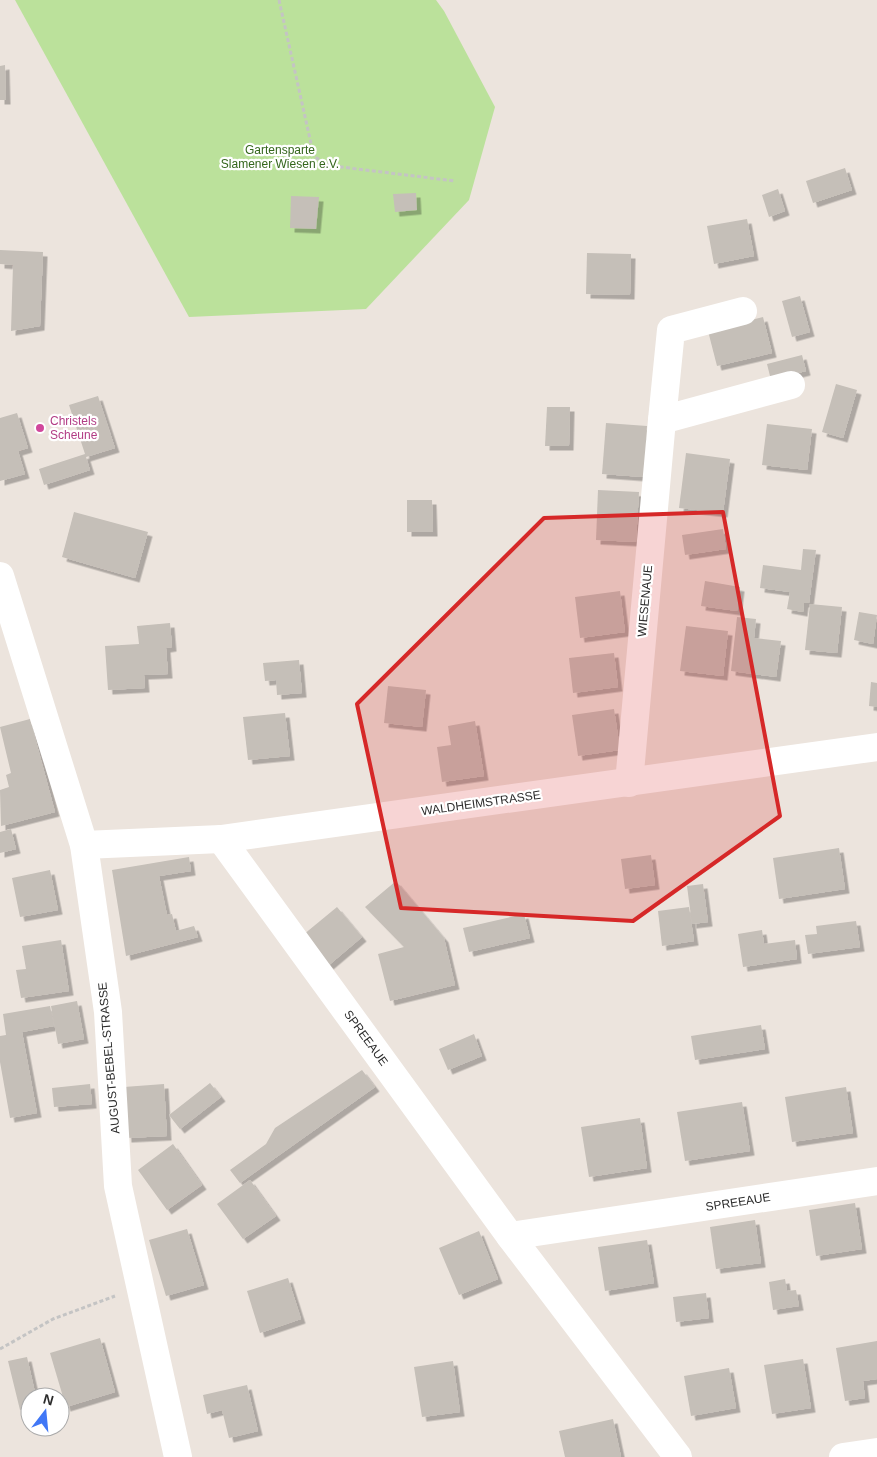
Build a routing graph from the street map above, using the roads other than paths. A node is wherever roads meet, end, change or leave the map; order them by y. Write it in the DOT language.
graph roads {
  1 [pos="743,311"];
  2 [pos="791,385"];
  3 [pos="662,420"];
  4 [pos="0,576"];
  5 [pos="877,747"];
  6 [pos="628,783"];
  7 [pos="221,839"];
  8 [pos="84,845"];
  9 [pos="877,1181"];
  10 [pos="510,1236"];
  11 [pos="877,1452"];
  12 [pos="178,1457"];
  13 [pos="678,1457"];
  14 [pos="844,1457"];
  1 -- 3 [label="street, WIESENAUE"];
  2 -- 3 [label="street"];
  3 -- 6 [label="street, WIESENAUE"];
  4 -- 8 [label="street, AUGUST-BEBEL-STRASSE"];
  5 -- 6 [label="street, WALDHEIMSTRASSE"];
  6 -- 7 [label="street, WALDHEIMSTRASSE"];
  7 -- 8 [label="street, WALDHEIMSTRASSE"];
  7 -- 10 [label="street, SPREEAUE"];
  8 -- 12 [label="street, AUGUST-BEBEL-STRASSE"];
  9 -- 10 [label="street, SPREEAUE"];
  10 -- 13 [label="street, SPREEAUE"];
  11 -- 14 [label="street"];
}
